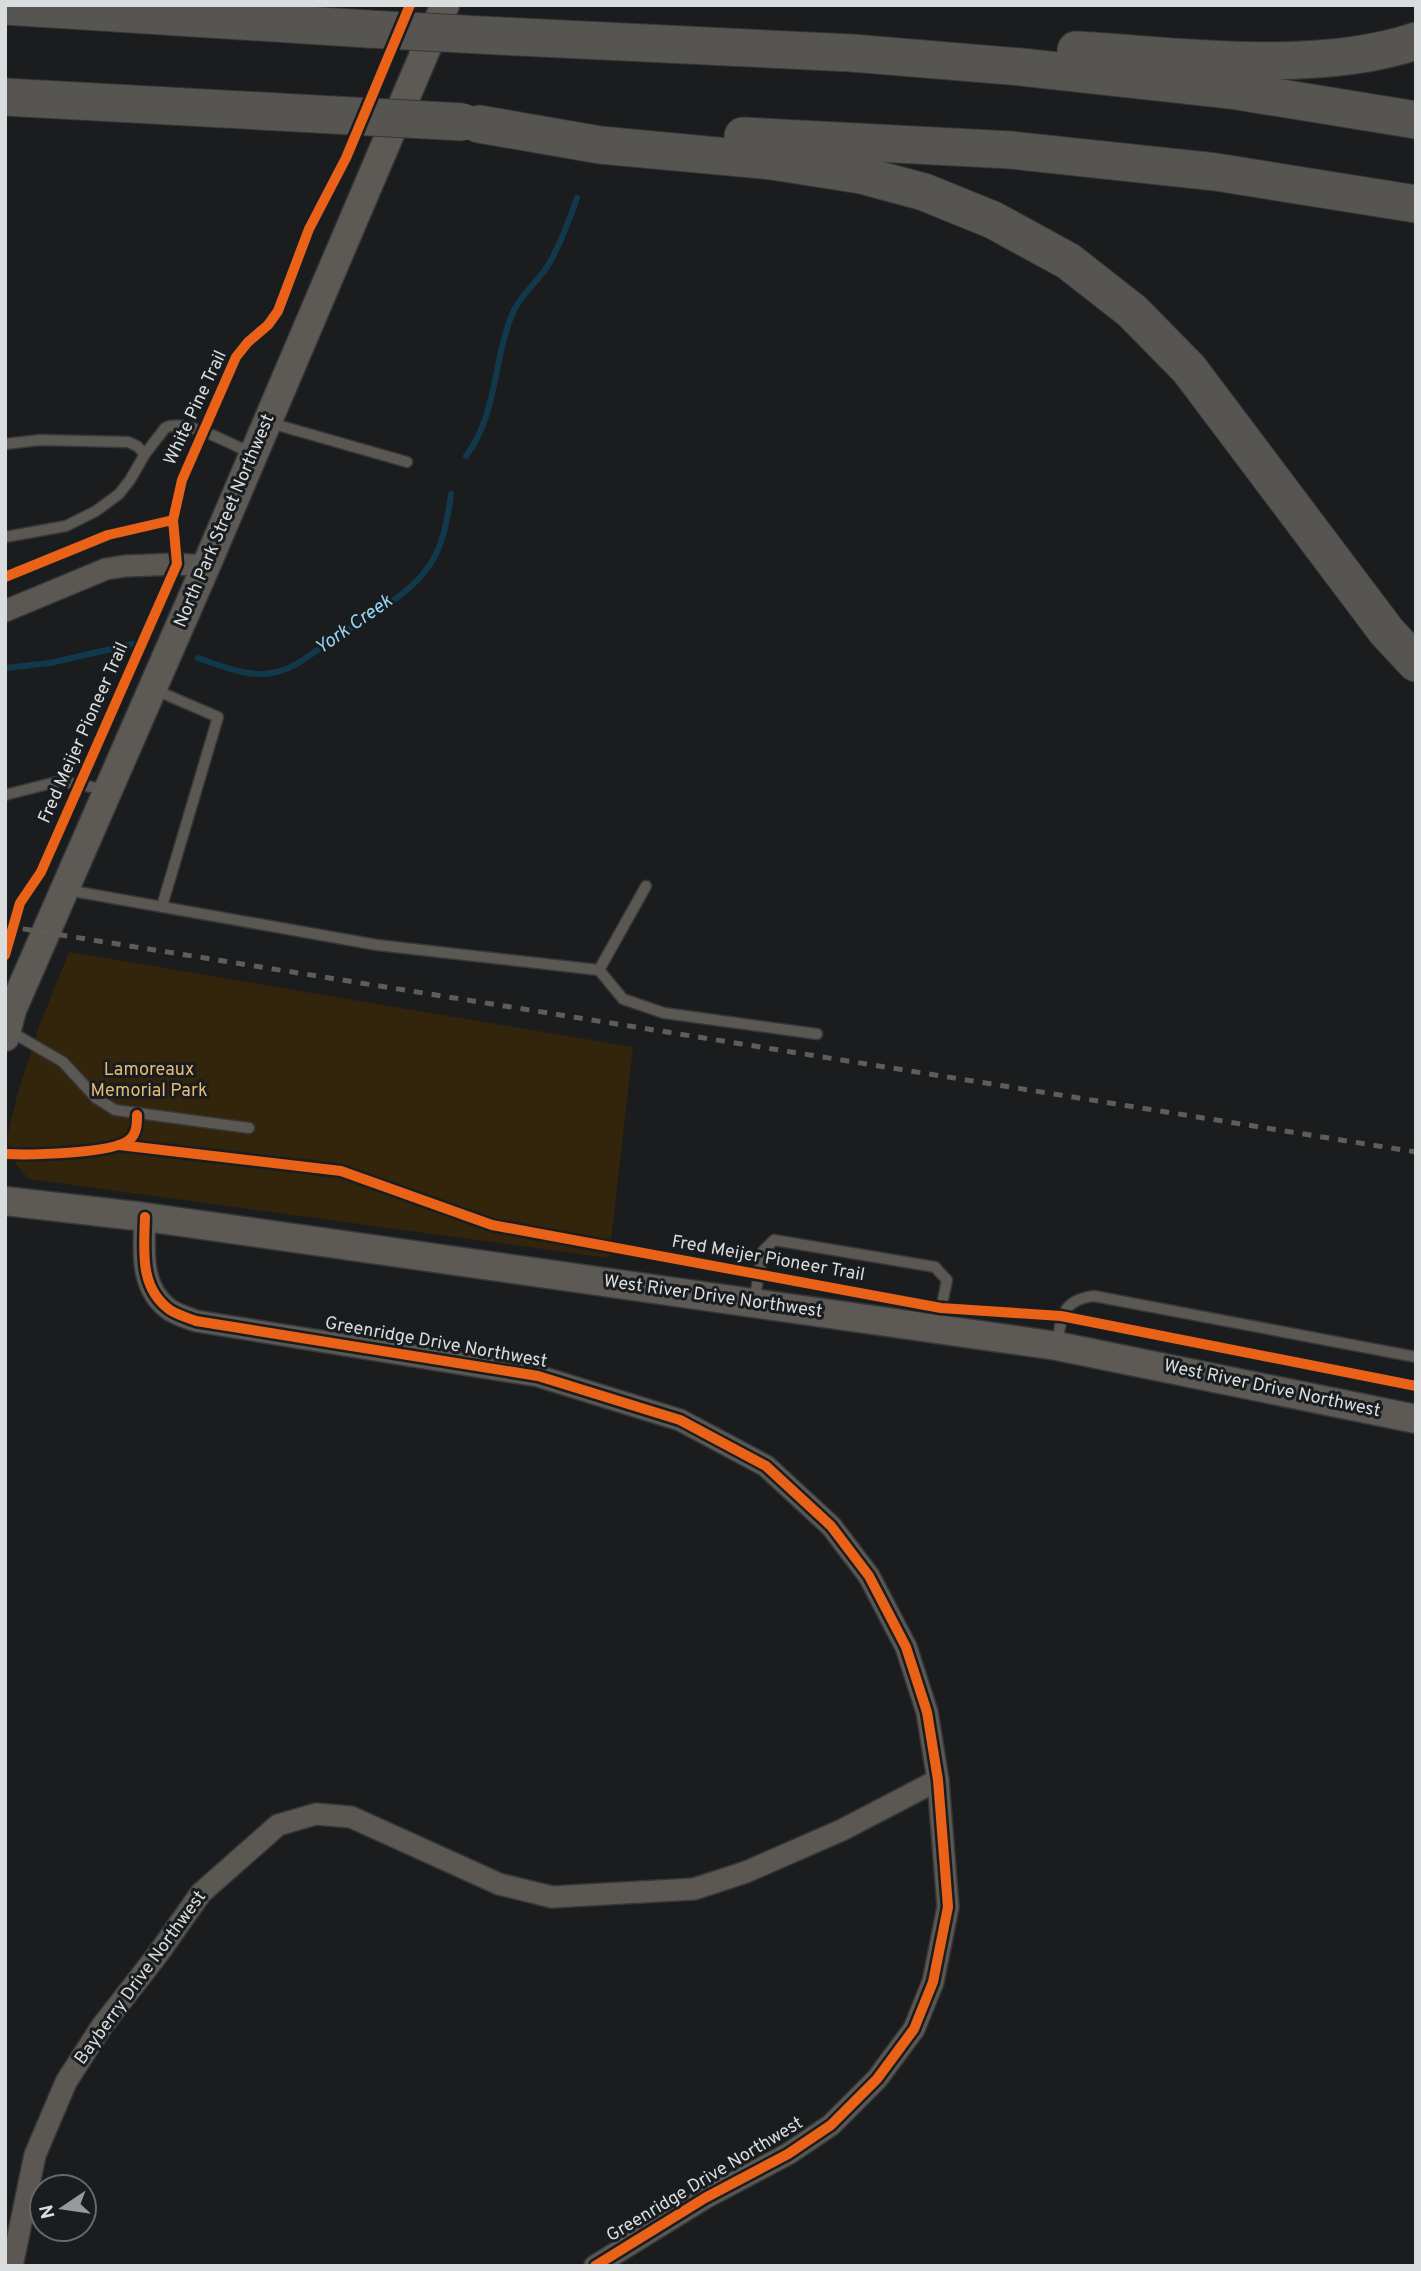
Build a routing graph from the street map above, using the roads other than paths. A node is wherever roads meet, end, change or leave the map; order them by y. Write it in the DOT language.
graph roads {
  1 [pos="444,5"];
  2 [pos="5,6"];
  3 [pos="1416,41"];
  4 [pos="852,53"];
  5 [pos="5,97"];
  6 [pos="1416,120"];
  7 [pos="471,123"];
  8 [pos="1416,204"];
  9 [pos="267,422"];
  10 [pos="5,444"];
  11 [pos="145,454"];
  12 [pos="253,454"];
  13 [pos="407,462"];
  14 [pos="5,537"];
  15 [pos="206,566"];
  16 [pos="5,611"];
  17 [pos="1416,663"];
  18 [pos="152,688"];
  19 [pos="108,790"];
  20 [pos="5,795"];
  21 [pos="646,886"];
  22 [pos="64,890"];
  23 [pos="162,906"];
  24 [pos="599,970"];
  25 [pos="6,1032"];
  26 [pos="817,1034"];
  27 [pos="249,1128"];
  28 [pos="5,1201"];
  29 [pos="145,1217"];
  30 [pos="754,1303"];
  31 [pos="937,1329"];
  32 [pos="1057,1346"];
  33 [pos="1416,1357"];
  34 [pos="1416,1419"];
  35 [pos="938,1780"];
  36 [pos="12,2266"];
  37 [pos="595,2266"];
  1 -- 9 [label="main road, North Park Street Northwest"];
  2 -- 4 [label="highway, bridge"];
  3 -- 4 [label="highway"];
  4 -- 6 [label="highway"];
  5 -- 7 [label="highway, bridge"];
  7 -- 8 [label="highway"];
  7 -- 17 [label="highway"];
  9 -- 12 [label="main road, North Park Street Northwest"];
  9 -- 13 [label="lane"];
  10 -- 11 [label="lane"];
  11 -- 12 [label="lane"];
  11 -- 14 [label="lane"];
  12 -- 15 [label="main road, North Park Street Northwest"];
  15 -- 16 [label="street"];
  15 -- 18 [label="main road, North Park Street Northwest"];
  18 -- 19 [label="main road, North Park Street Northwest"];
  18 -- 23 [label="lane"];
  19 -- 20 [label="lane"];
  19 -- 22 [label="main road, North Park Street Northwest"];
  21 -- 24 [label="lane"];
  22 -- 23 [label="lane"];
  22 -- 25 [label="main road, North Park Street Northwest"];
  23 -- 24 [label="lane"];
  24 -- 26 [label="lane"];
  25 -- 27 [label="lane"];
  28 -- 29 [label="main road, West River Drive Northwest"];
  29 -- 30 [label="main road, West River Drive Northwest"];
  29 -- 35 [label="street, Greenridge Drive Northwest"];
  30 -- 31 [label="main road, West River Drive Northwest"];
  30 -- 31 [label="lane"];
  31 -- 32 [label="main road, West River Drive Northwest"];
  32 -- 33 [label="lane"];
  32 -- 34 [label="main road, West River Drive Northwest"];
  35 -- 36 [label="street, Bayberry Drive Northwest"];
  35 -- 37 [label="street, Greenridge Drive Northwest"];
}
